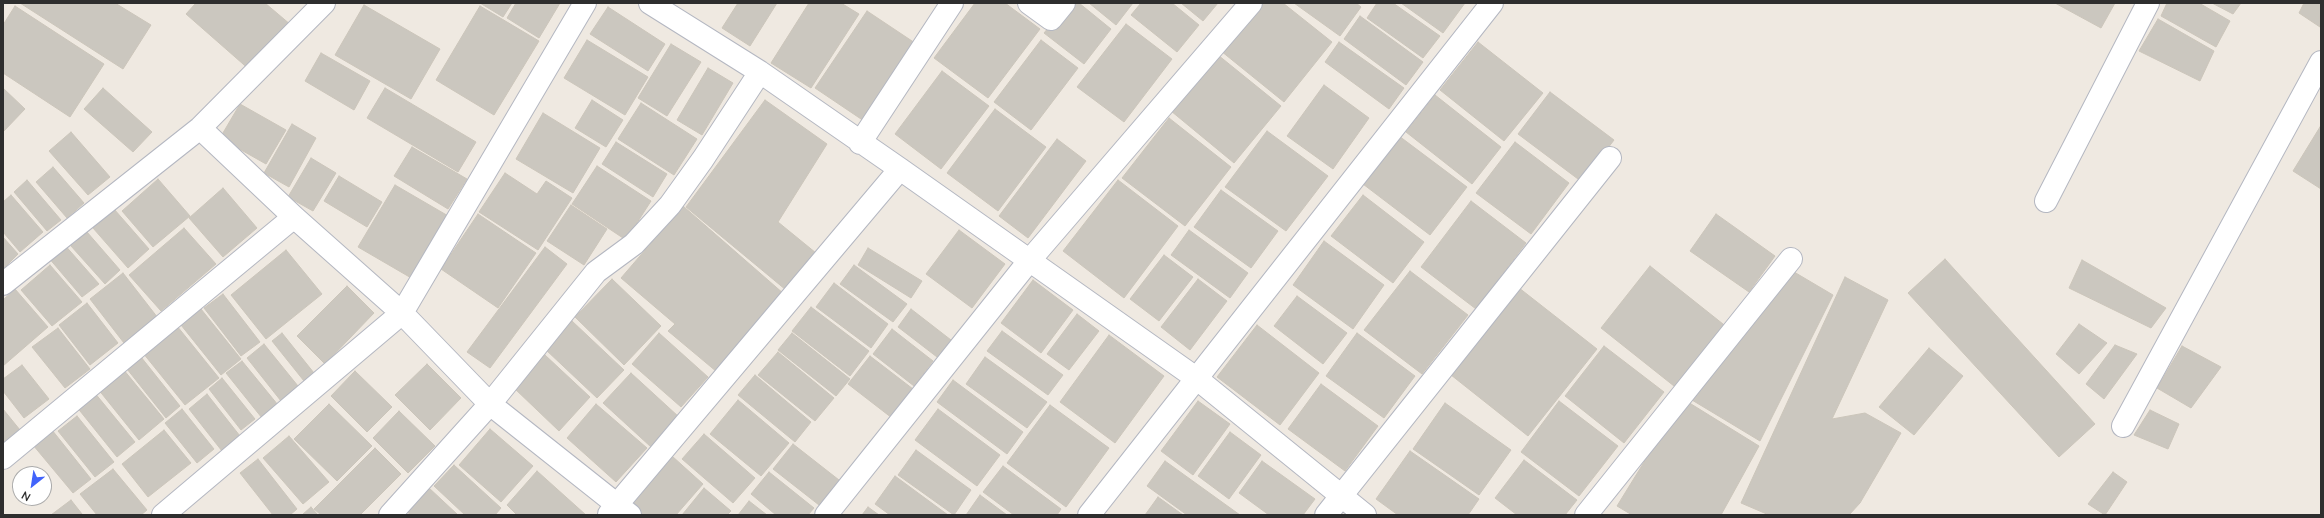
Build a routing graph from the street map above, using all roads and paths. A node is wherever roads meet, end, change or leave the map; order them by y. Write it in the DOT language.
graph roads {
  1 [pos="324,3"];
  2 [pos="585,3"];
  3 [pos="650,3"];
  4 [pos="952,3"];
  5 [pos="1029,3"];
  6 [pos="1064,3"];
  7 [pos="1251,3"];
  8 [pos="1492,3"];
  9 [pos="2148,3"];
  10 [pos="2321,62"];
  11 [pos="760,72"];
  12 [pos="200,128"];
  13 [pos="860,143"];
  14 [pos="1610,158"];
  15 [pos="900,169"];
  16 [pos="2046,201"];
  17 [pos="294,217"];
  18 [pos="1791,259"];
  19 [pos="1029,261"];
  20 [pos="3,284"];
  21 [pos="402,313"];
  22 [pos="1196,378"];
  23 [pos="490,404"];
  24 [pos="2123,426"];
  25 [pos="3,458"];
  26 [pos="1342,494"];
  27 [pos="618,511"];
  28 [pos="163,515"];
  29 [pos="390,515"];
  30 [pos="826,515"];
  31 [pos="1089,515"];
  32 [pos="1326,515"];
  33 [pos="1365,515"];
  34 [pos="1586,515"];
  1 -- 12 [label="street"];
  2 -- 21 [label="street"];
  3 -- 11 [label="street"];
  4 -- 13 [label="street"];
  5 -- 6 [label="street"];
  7 -- 19 [label="street"];
  8 -- 22 [label="street"];
  9 -- 16 [label="street"];
  10 -- 24 [label="street"];
  11 -- 13 [label="street"];
  11 -- 23 [label="street"];
  12 -- 17 [label="street"];
  12 -- 20 [label="street"];
  13 -- 15 [label="street"];
  14 -- 26 [label="street"];
  15 -- 19 [label="street"];
  15 -- 27 [label="street"];
  17 -- 21 [label="street"];
  17 -- 25 [label="street"];
  18 -- 34 [label="street"];
  19 -- 22 [label="street"];
  19 -- 30 [label="street"];
  21 -- 23 [label="street"];
  21 -- 28 [label="street"];
  22 -- 26 [label="street"];
  22 -- 31 [label="street"];
  23 -- 27 [label="street"];
  23 -- 29 [label="street"];
  26 -- 32 [label="street"];
  26 -- 33 [label="street"];
}
